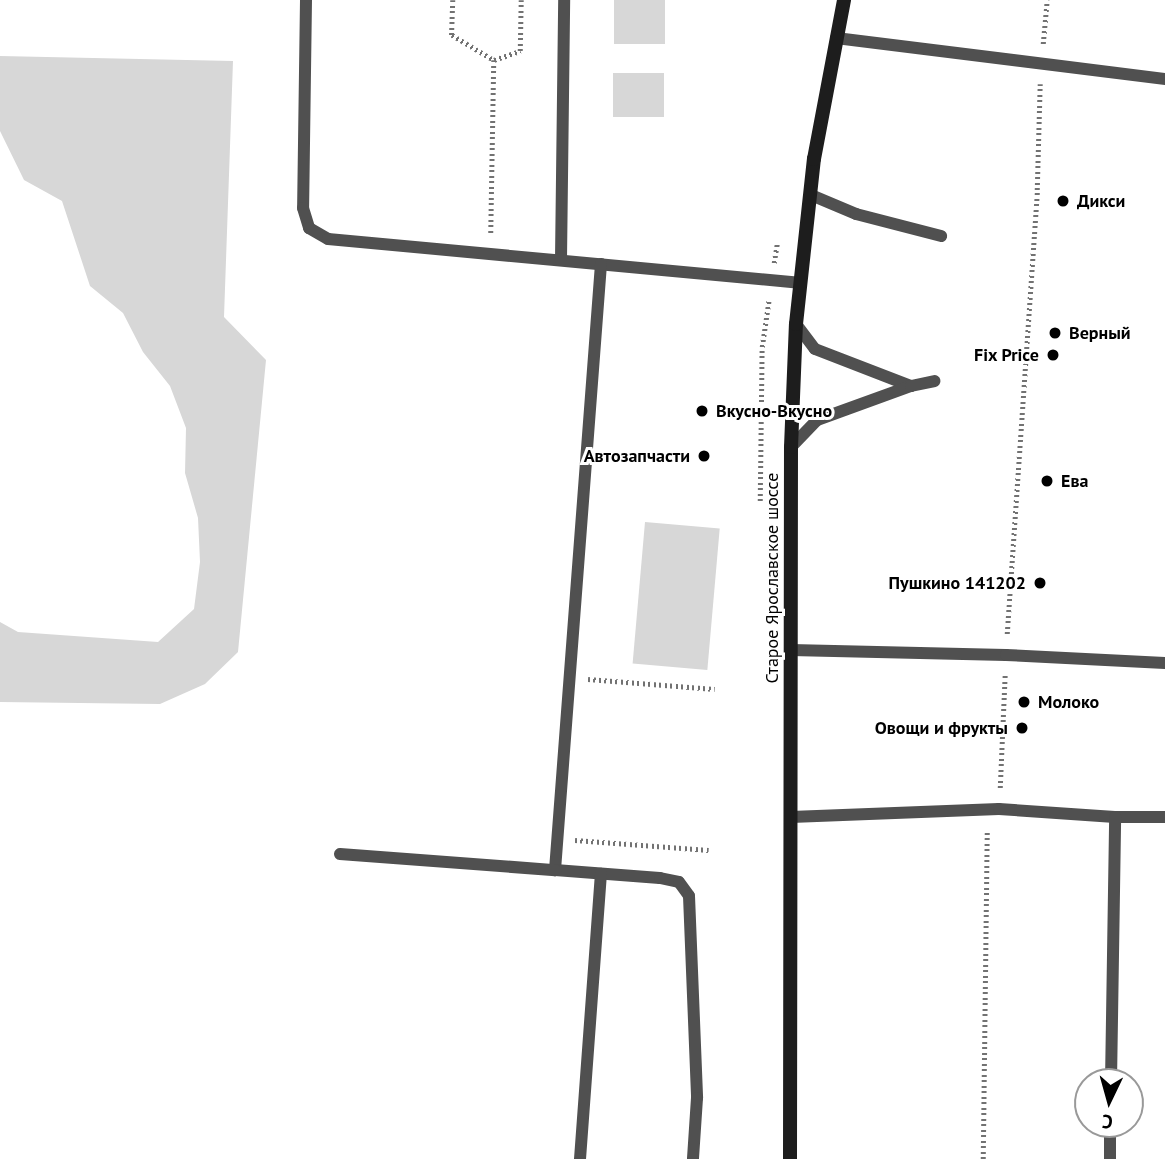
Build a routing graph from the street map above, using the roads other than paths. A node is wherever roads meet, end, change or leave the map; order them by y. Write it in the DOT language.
graph roads {
  1 [pos="306,0"];
  2 [pos="564,0"];
  3 [pos="844,0"];
  4 [pos="836,38"];
  5 [pos="1165,79"];
  6 [pos="811,195"];
  7 [pos="941,236"];
  8 [pos="561,260"];
  9 [pos="601,264"];
  10 [pos="799,283"];
  11 [pos="796,324"];
  12 [pos="934,381"];
  13 [pos="911,386"];
  14 [pos="791,447"];
  15 [pos="791,650"];
  16 [pos="1165,663"];
  17 [pos="790,817"];
  18 [pos="1115,817"];
  19 [pos="1165,817"];
  20 [pos="340,854"];
  21 [pos="555,870"];
  22 [pos="601,874"];
  23 [pos="1111,1068"];
  24 [pos="1110,1138"];
  25 [pos="580,1159"];
  26 [pos="693,1159"];
  27 [pos="790,1159"];
  28 [pos="1110,1159"];
  1 -- 8 [label="lane"];
  2 -- 8 [label="lane"];
  3 -- 4 [label="main road, Старое Ярославское шоссе"];
  4 -- 5 [label="lane"];
  4 -- 6 [label="main road, Старое Ярославское шоссе"];
  6 -- 7 [label="lane"];
  6 -- 10 [label="main road, Старое Ярославское шоссе"];
  8 -- 9 [label="lane"];
  9 -- 10 [label="lane"];
  9 -- 21 [label="lane"];
  10 -- 11 [label="main road, Старое Ярославское шоссе"];
  11 -- 13 [label="lane"];
  11 -- 14 [label="main road, Старое Ярославское шоссе"];
  12 -- 13 [label="lane"];
  13 -- 14 [label="lane"];
  14 -- 15 [label="main road, Старое Ярославское шоссе"];
  15 -- 16 [label="lane"];
  15 -- 17 [label="main road, Старое Ярославское шоссе"];
  17 -- 18 [label="lane"];
  17 -- 27 [label="main road, Старое Ярославское шоссе"];
  18 -- 19 [label="lane"];
  18 -- 23 [label="lane"];
  20 -- 21 [label="lane"];
  21 -- 22 [label="lane"];
  22 -- 25 [label="lane"];
  22 -- 26 [label="lane"];
  24 -- 28 [label="lane"];
}
